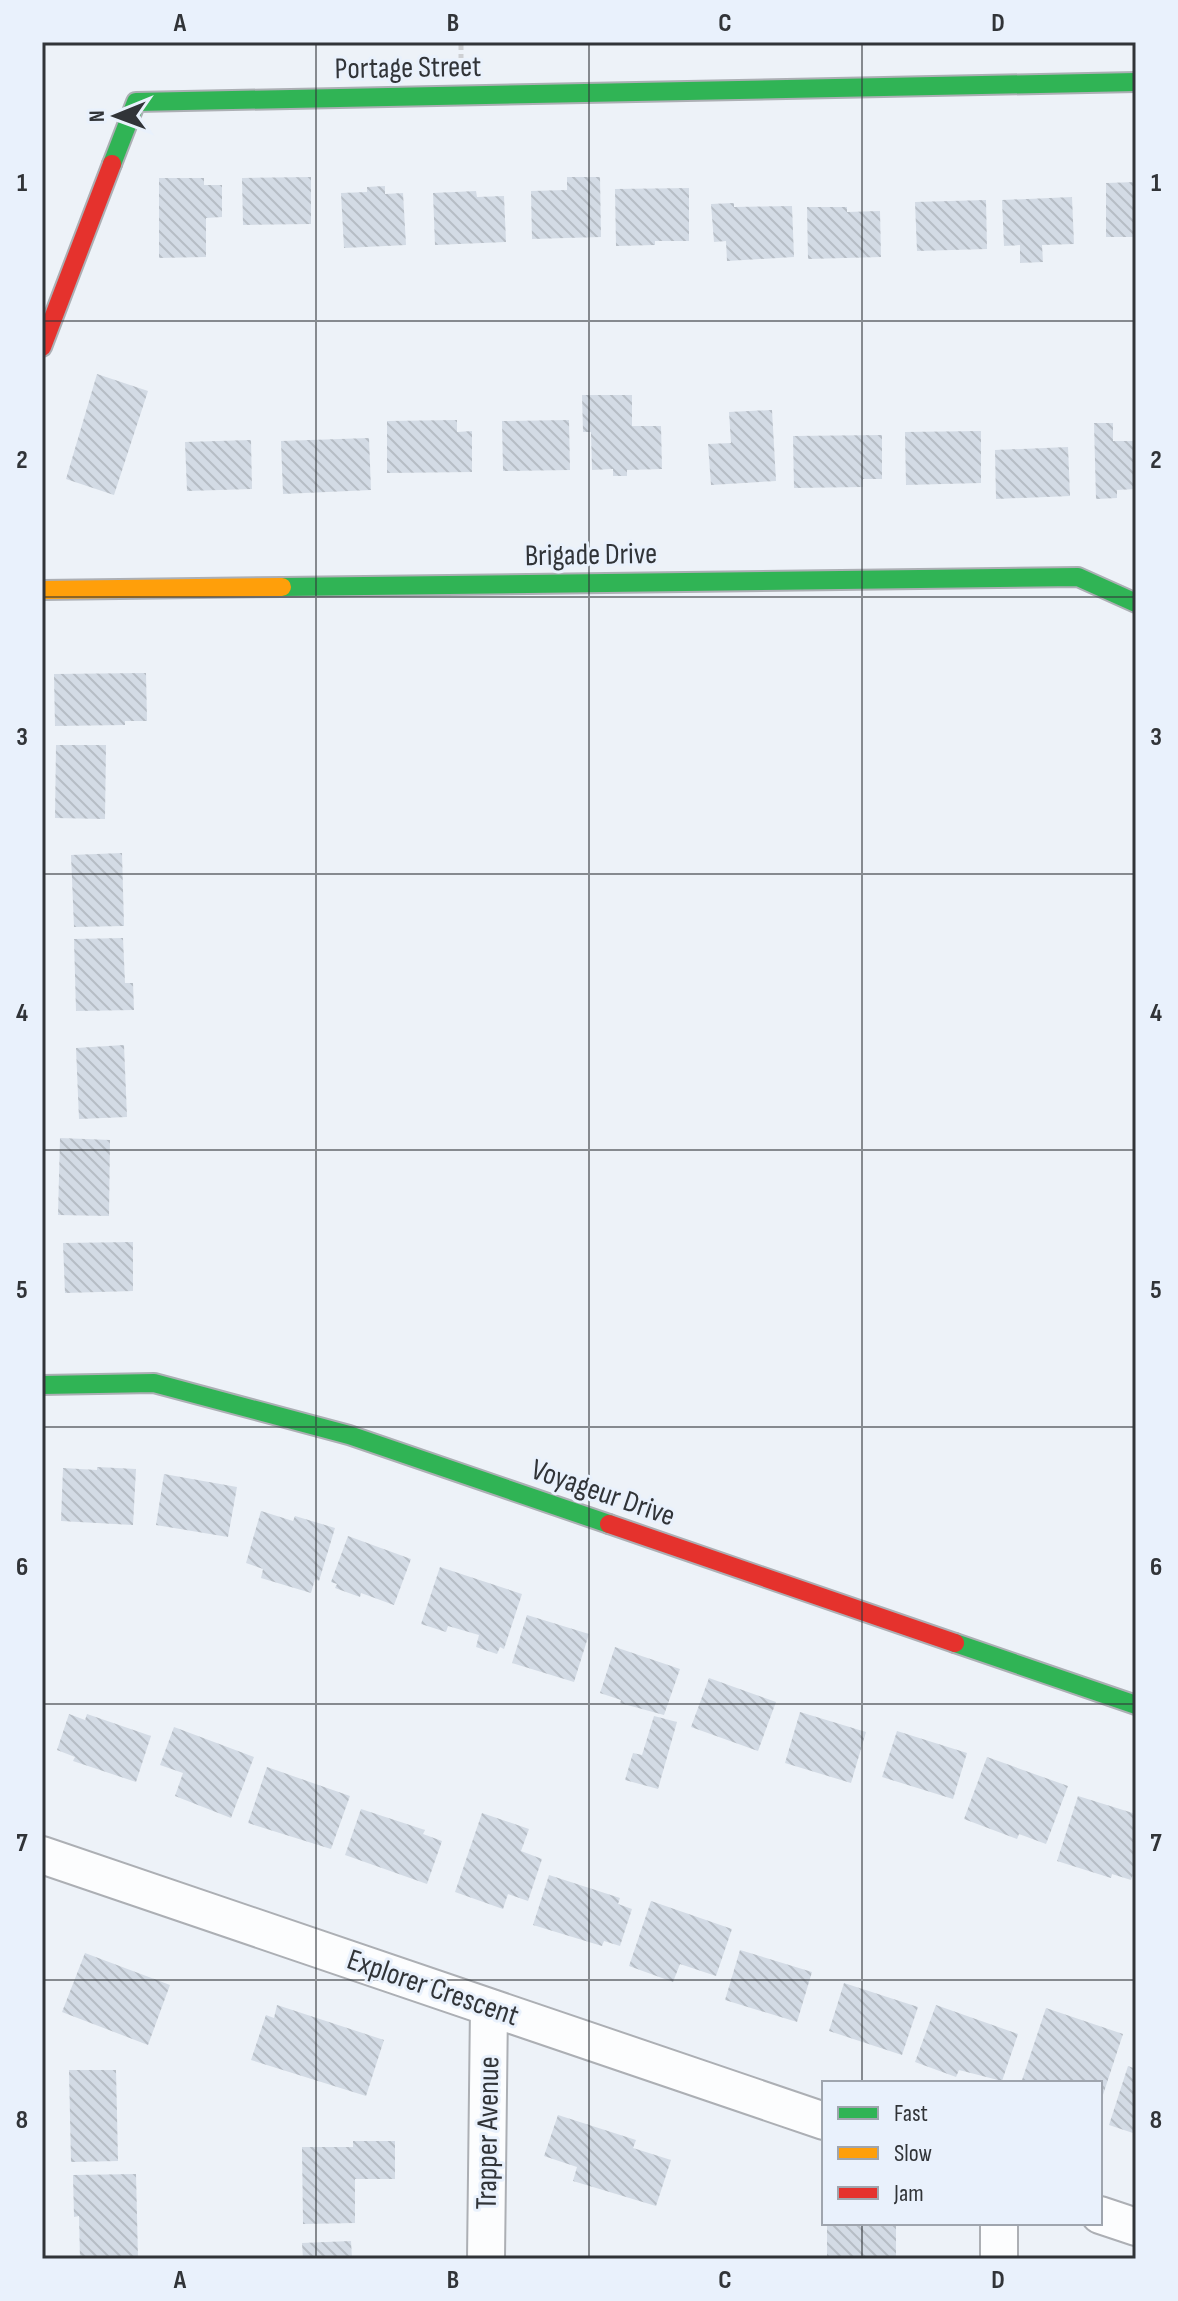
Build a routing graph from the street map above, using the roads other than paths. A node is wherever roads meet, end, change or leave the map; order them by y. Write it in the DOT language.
graph roads {
  1 [pos="1136,82"];
  2 [pos="42,347"];
  3 [pos="42,590"];
  4 [pos="1136,603"];
  5 [pos="42,1385"];
  6 [pos="1136,1705"];
  7 [pos="42,1855"];
  8 [pos="489,2007"];
  9 [pos="822,2120"];
  10 [pos="1102,2216"];
  11 [pos="999,2225"];
  12 [pos="1136,2227"];
  13 [pos="486,2259"];
  14 [pos="999,2259"];
  1 -- 2 [label="street, Portage Street"];
  3 -- 4 [label="street, Brigade Drive"];
  5 -- 6 [label="street, Voyageur Drive"];
  7 -- 8 [label="street, Explorer Crescent"];
  8 -- 9 [label="street, Explorer Crescent"];
  8 -- 13 [label="street, Trapper Avenue"];
  10 -- 12 [label="street"];
  11 -- 14 [label="street"];
}
